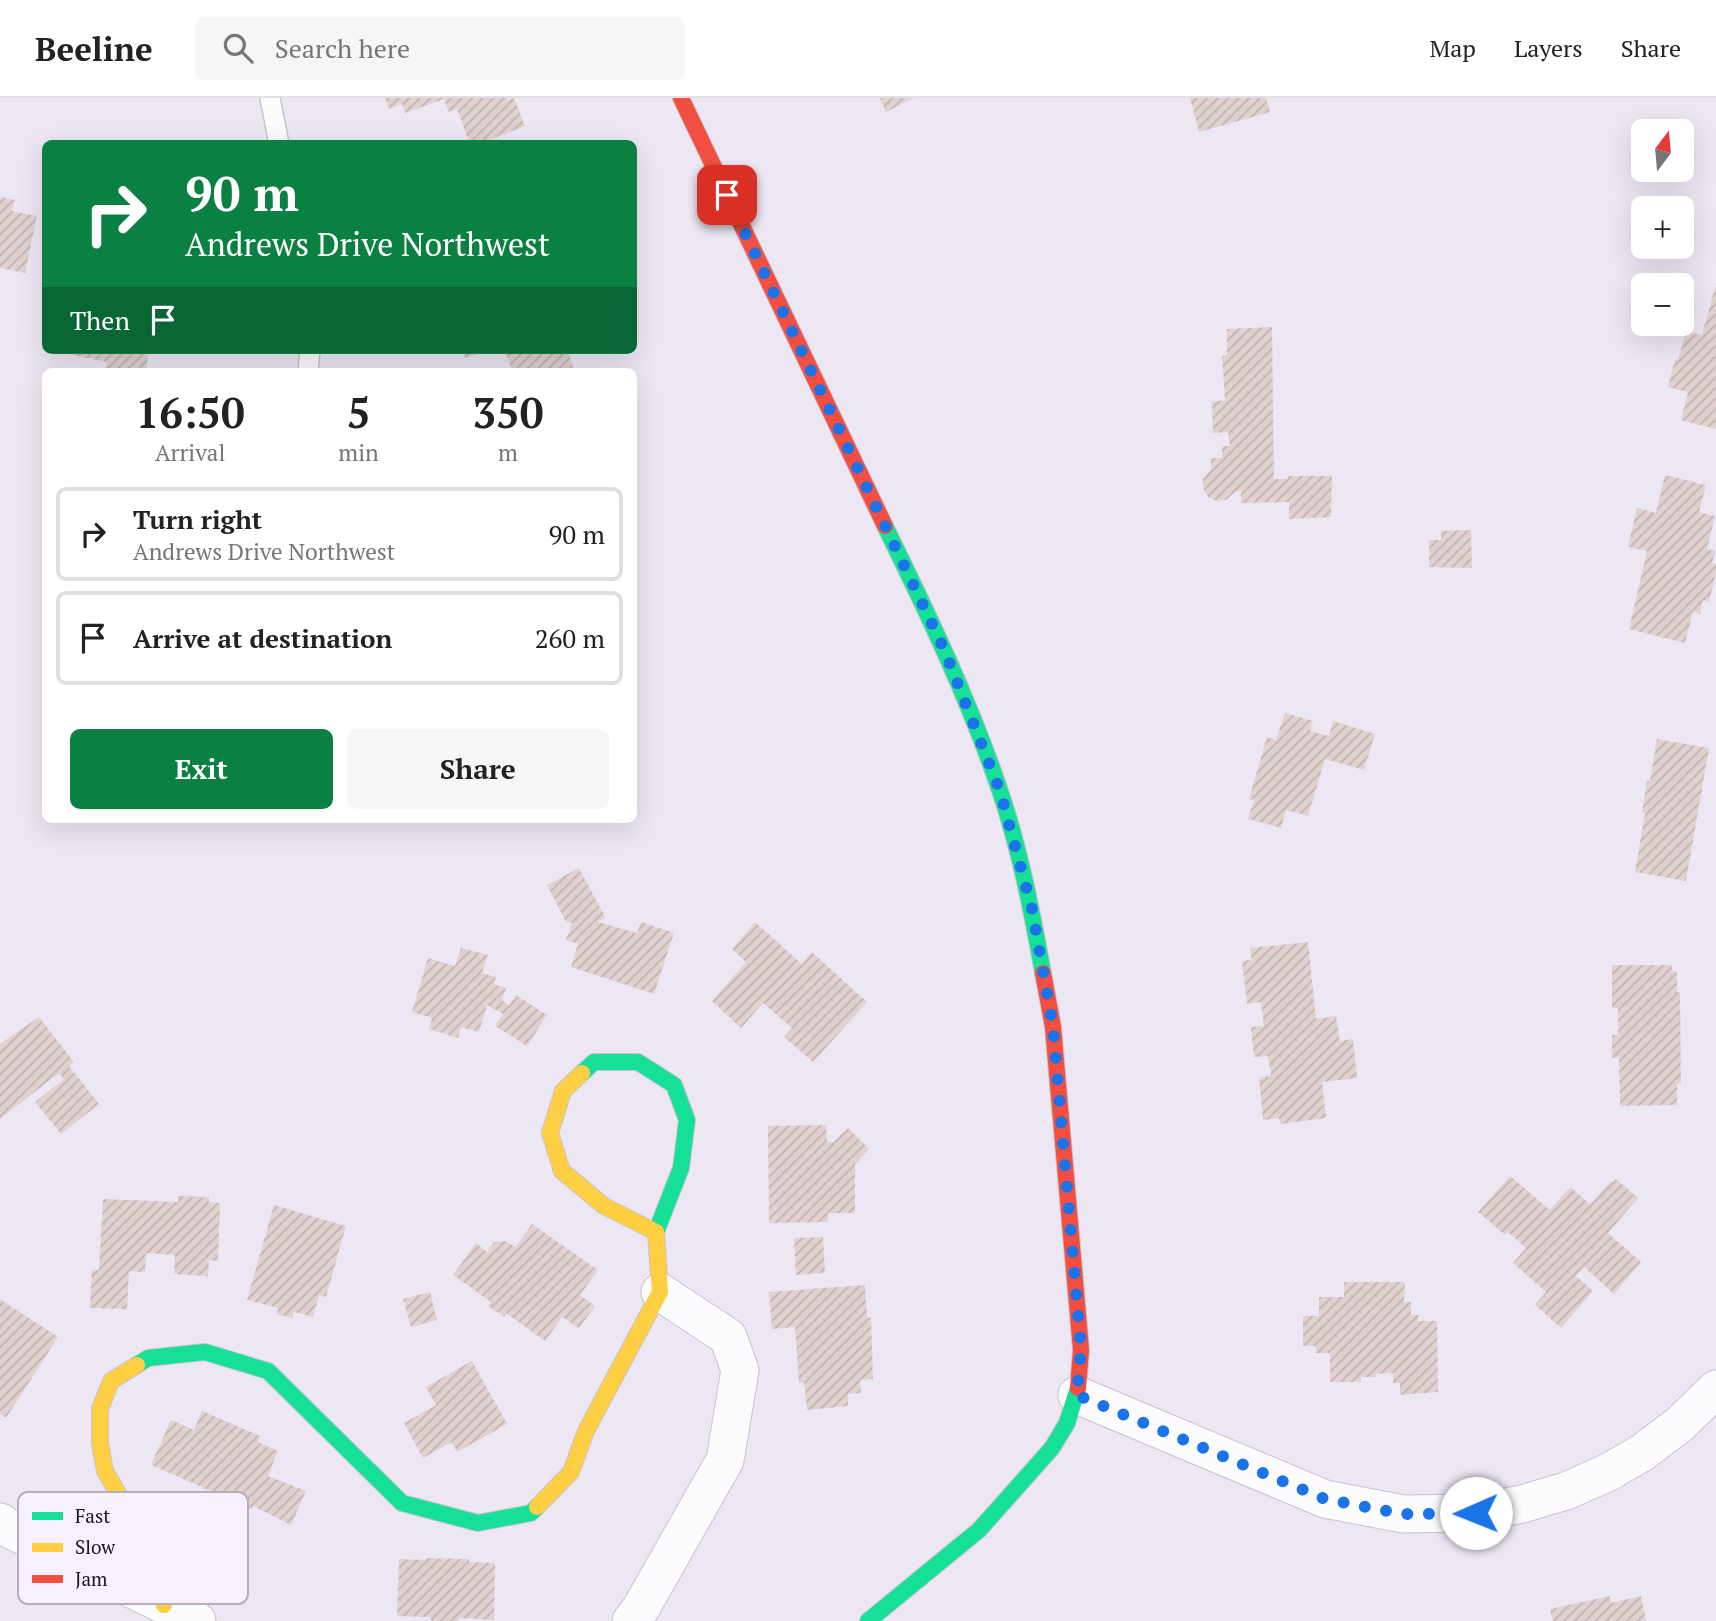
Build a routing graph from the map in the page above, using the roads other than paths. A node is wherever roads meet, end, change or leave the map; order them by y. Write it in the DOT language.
graph roads {
  1 [pos="270,98"];
  2 [pos="681,98"];
  3 [pos="278,140"];
  4 [pos="656,1231"];
  5 [pos="660,1292"];
  6 [pos="1716,1389"];
  7 [pos="1077,1395"];
  8 [pos="118,1492"];
  9 [pos="0,1522"];
  10 [pos="18,1531"];
  11 [pos="164,1605"];
  12 [pos="197,1621"];
  13 [pos="631,1621"];
  14 [pos="868,1621"];
  1 -- 3 [label="lane"];
  2 -- 7 [label="street"];
  4 -- 4 [label="street"];
  4 -- 5 [label="street"];
  5 -- 8 [label="street"];
  5 -- 13 [label="street"];
  6 -- 7 [label="street"];
  7 -- 14 [label="street"];
  9 -- 10 [label="street"];
  11 -- 12 [label="street"];
}
